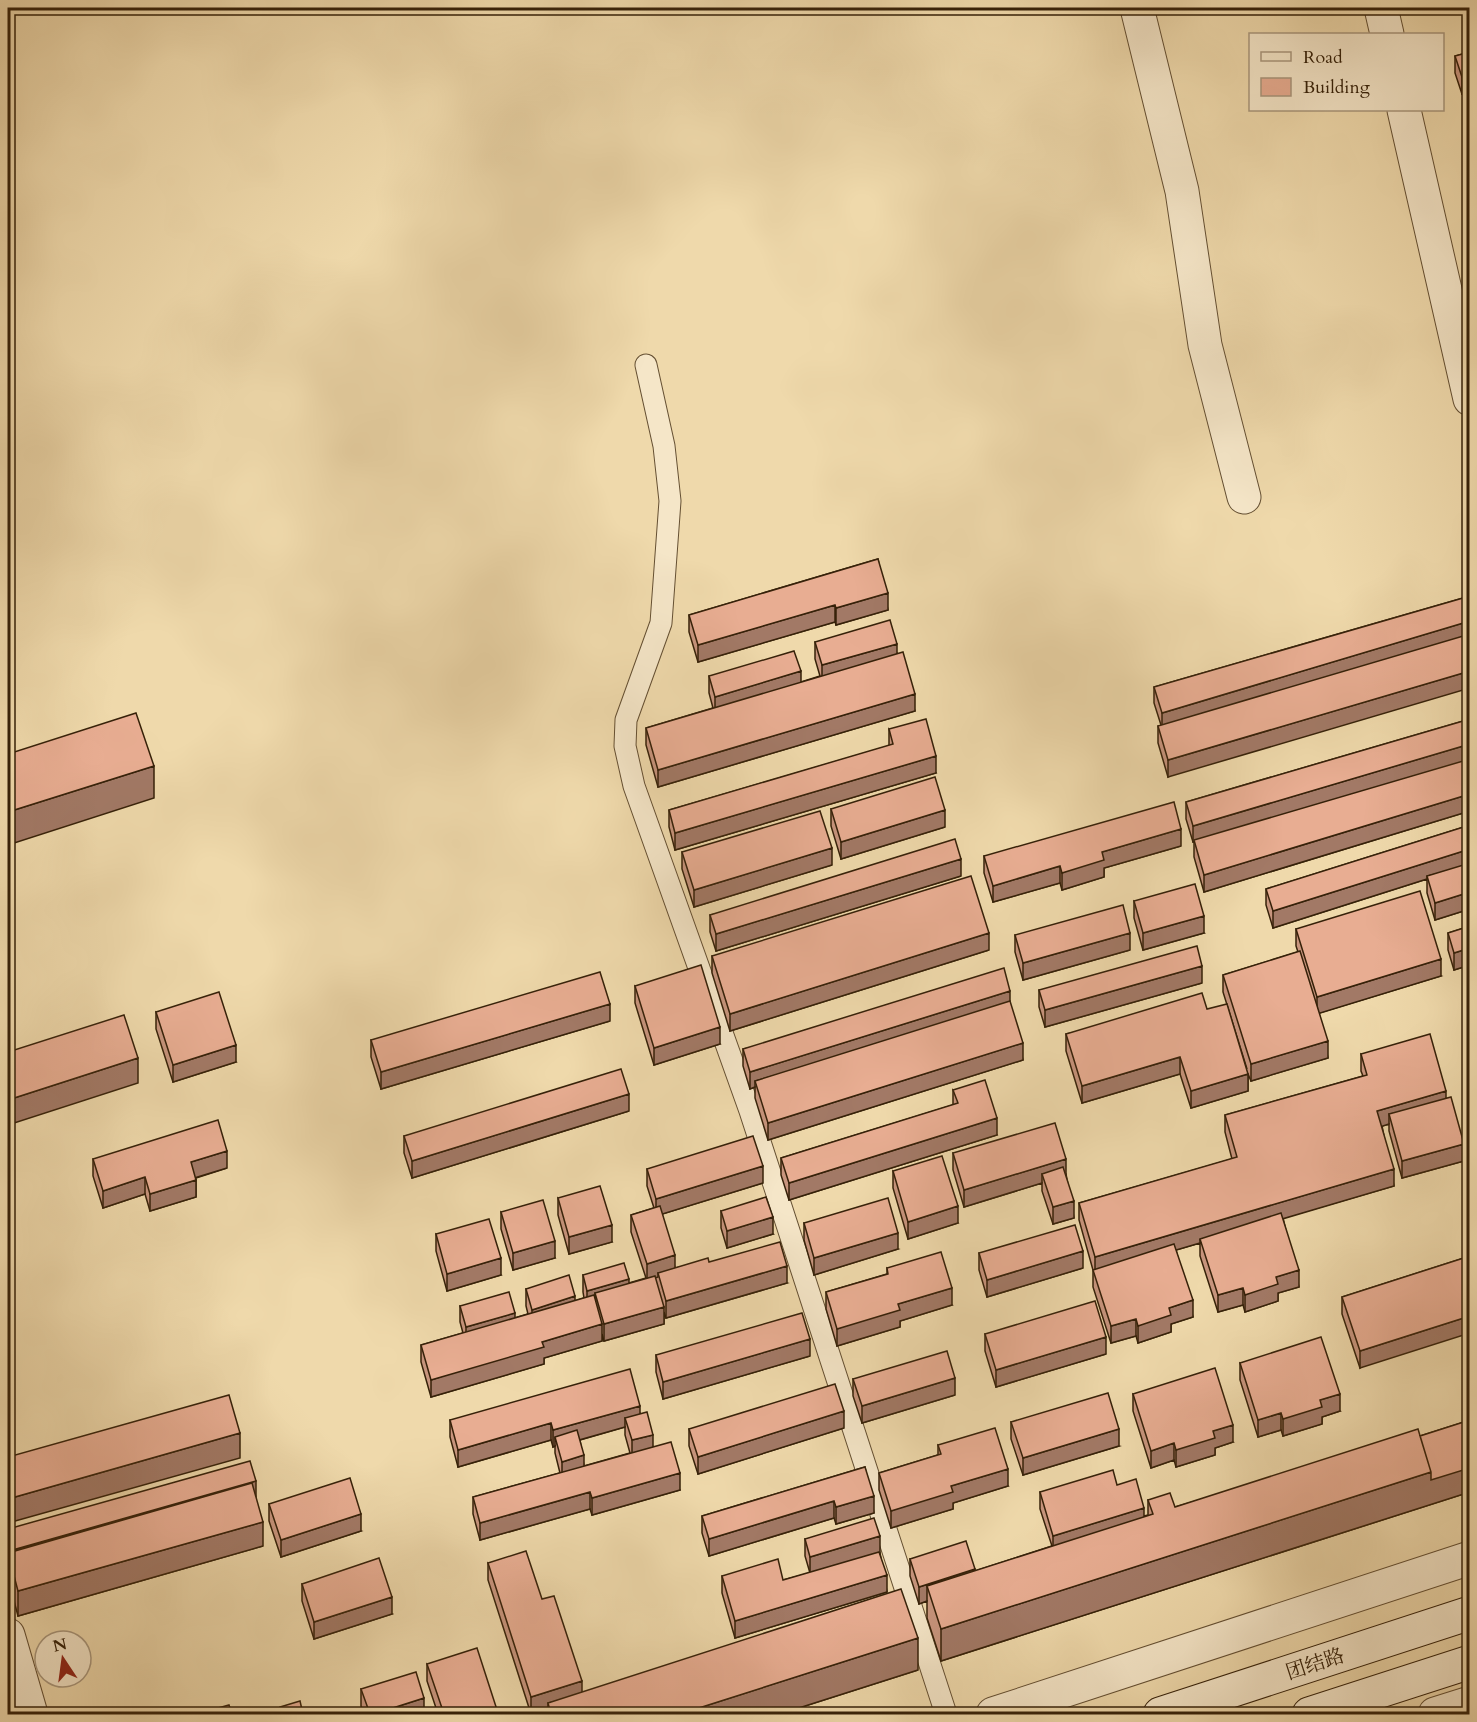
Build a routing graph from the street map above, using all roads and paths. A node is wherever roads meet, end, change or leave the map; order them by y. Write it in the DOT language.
graph roads {
  1 [pos="1137,8"];
  2 [pos="1381,8"];
  3 [pos="1387,33"];
  4 [pos="1404,111"];
  5 [pos="645,365"];
  6 [pos="1470,399"];
  7 [pos="1244,497"];
  8 [pos="1470,1558"];
  9 [pos="1470,1612"];
  10 [pos="8,1635"];
  11 [pos="1470,1662"];
  12 [pos="1470,1703"];
  13 [pos="31,1714"];
  14 [pos="946,1714"];
  15 [pos="993,1714"];
  16 [pos="1160,1714"];
  17 [pos="1309,1714"];
  18 [pos="1435,1714"];
  1 -- 7 [label="street"];
  2 -- 3 [label="street"];
  4 -- 6 [label="street"];
  5 -- 14 [label="lane"];
  8 -- 15 [label="street"];
  9 -- 16 [label="street, 团结路"];
  10 -- 13 [label="street"];
  11 -- 17 [label="street"];
  12 -- 18 [label="street"];
}
